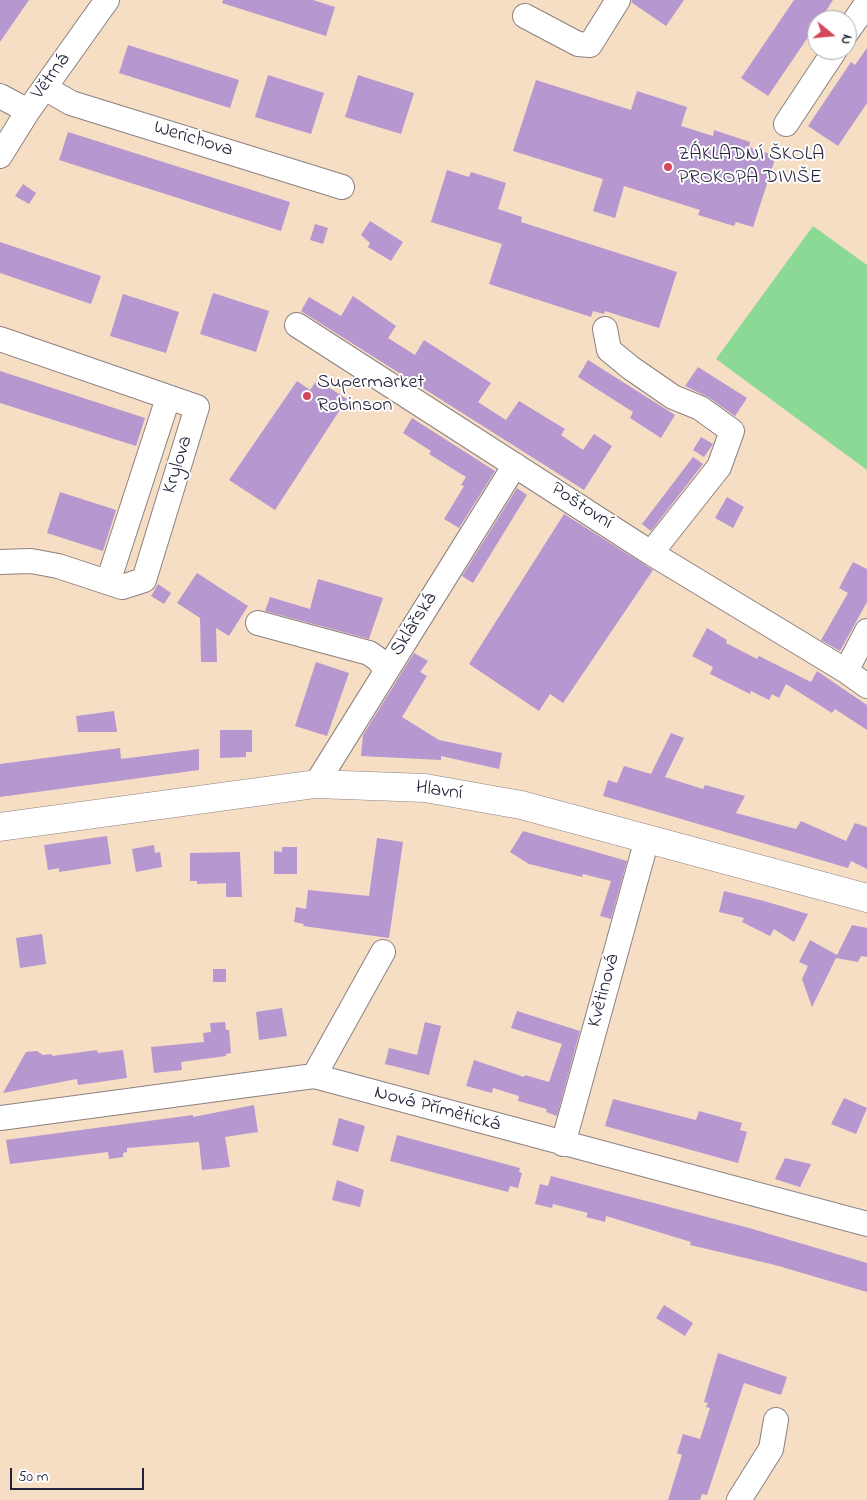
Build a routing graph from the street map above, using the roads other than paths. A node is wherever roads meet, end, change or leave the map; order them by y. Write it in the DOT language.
graph roads {
  1 [pos="107,0"];
  2 [pos="618,0"];
  3 [pos="867,3"];
  4 [pos="525,16"];
  5 [pos="857,18"];
  6 [pos="828,60"];
  7 [pos="46,88"];
  8 [pos="0,96"];
  9 [pos="28,111"];
  10 [pos="786,124"];
  11 [pos="0,156"];
  12 [pos="342,187"];
  13 [pos="296,325"];
  14 [pos="605,329"];
  15 [pos="0,339"];
  16 [pos="168,398"];
  17 [pos="515,465"];
  18 [pos="652,553"];
  19 [pos="0,562"];
  20 [pos="108,582"];
  21 [pos="258,622"];
  22 [pos="867,632"];
  23 [pos="846,670"];
  24 [pos="386,671"];
  25 [pos="867,686"];
  26 [pos="316,784"];
  27 [pos="0,827"];
  28 [pos="647,839"];
  29 [pos="867,898"];
  30 [pos="383,952"];
  31 [pos="314,1076"];
  32 [pos="0,1118"];
  33 [pos="563,1144"];
  34 [pos="867,1224"];
  35 [pos="776,1420"];
  36 [pos="740,1500"];
  1 -- 7 [label="street, Větrná"];
  2 -- 4 [label="street"];
  3 -- 5 [label="street"];
  6 -- 10 [label="street"];
  7 -- 9 [label="street, Větrná"];
  7 -- 12 [label="street, Werichova"];
  8 -- 9 [label="street"];
  9 -- 11 [label="street, Větrná"];
  13 -- 17 [label="street, Poštovní"];
  14 -- 18 [label="street"];
  15 -- 16 [label="street, Krylova"];
  16 -- 20 [label="street"];
  16 -- 20 [label="street, Krylova"];
  17 -- 18 [label="street, Poštovní"];
  17 -- 24 [label="street, Sklářská"];
  18 -- 23 [label="street, Poštovní"];
  19 -- 20 [label="street, Krylova"];
  21 -- 24 [label="street"];
  22 -- 23 [label="street"];
  23 -- 25 [label="street, Poštovní"];
  24 -- 26 [label="street, Sklářská"];
  26 -- 27 [label="main road, Hlavní"];
  26 -- 28 [label="main road, Hlavní"];
  28 -- 29 [label="main road, Hlavní"];
  28 -- 33 [label="street, Květinová"];
  30 -- 31 [label="street"];
  31 -- 32 [label="street, Nová Přímětická"];
  31 -- 33 [label="street, Nová Přímětická"];
  33 -- 34 [label="street, Nová Přímětická"];
  35 -- 36 [label="street"];
}
